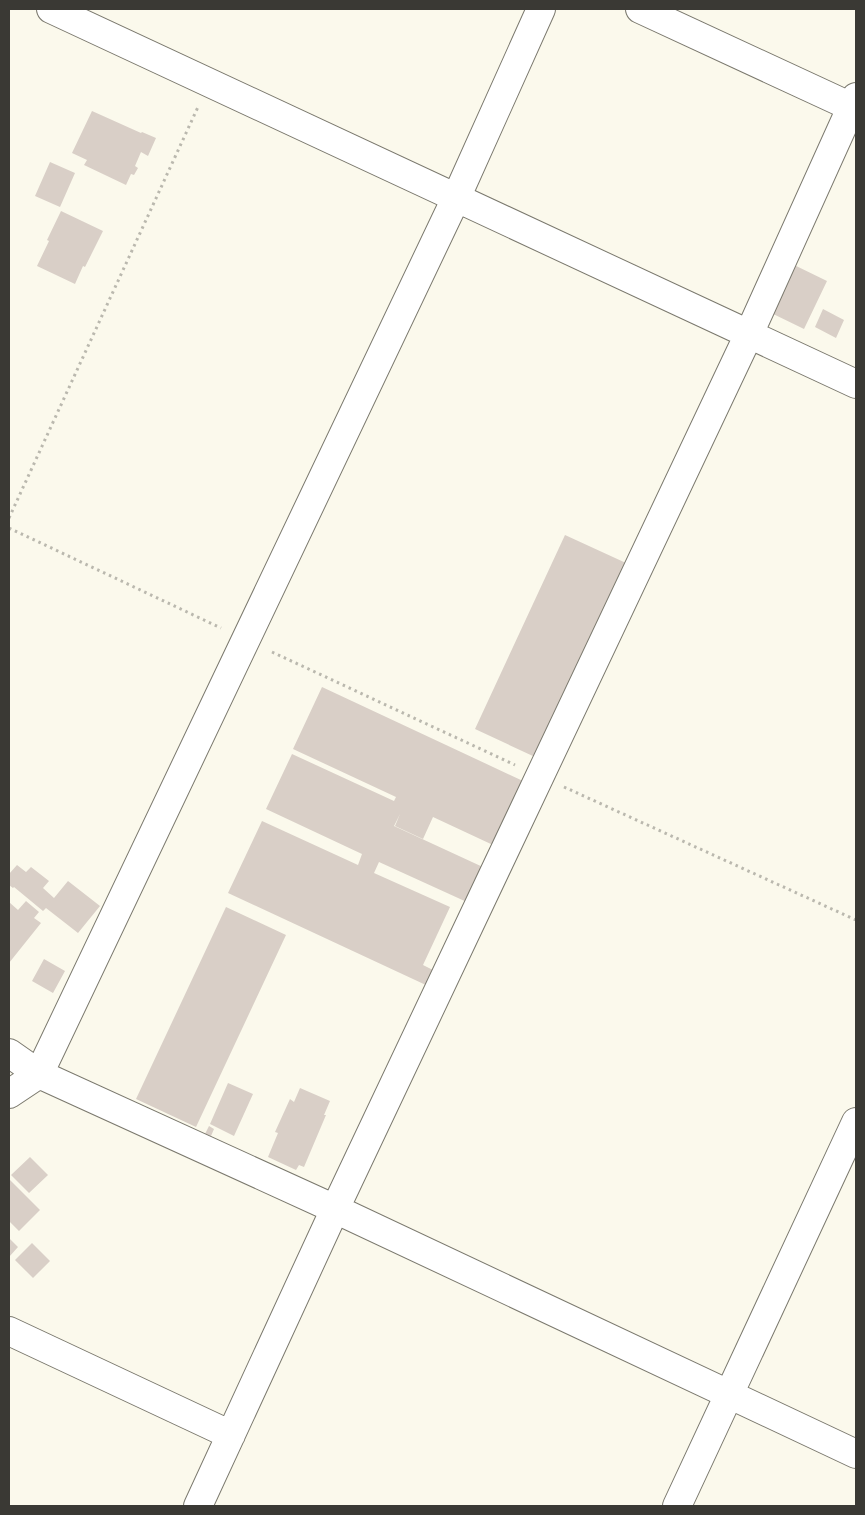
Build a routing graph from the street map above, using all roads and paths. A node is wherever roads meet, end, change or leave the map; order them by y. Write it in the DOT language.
graph roads {
  1 [pos="51,9"];
  2 [pos="541,9"];
  3 [pos="640,9"];
  4 [pos="210,82"];
  5 [pos="855,104"];
  6 [pos="457,196"];
  7 [pos="749,334"];
  8 [pos="856,384"];
  9 [pos="9,518"];
  10 [pos="9,528"];
  11 [pos="246,640"];
  12 [pos="540,776"];
  13 [pos="856,920"];
  14 [pos="9,1053"];
  15 [pos="39,1074"];
  16 [pos="9,1094"];
  17 [pos="856,1122"];
  18 [pos="335,1209"];
  19 [pos="9,1331"];
  20 [pos="729,1394"];
  21 [pos="231,1435"];
  22 [pos="856,1454"];
  23 [pos="198,1506"];
  24 [pos="677,1506"];
  1 -- 4 [label="street"];
  2 -- 6 [label="street"];
  3 -- 5 [label="street"];
  4 -- 6 [label="street"];
  4 -- 9 [label="path"];
  5 -- 7 [label="street"];
  6 -- 7 [label="street"];
  6 -- 11 [label="street"];
  7 -- 8 [label="street"];
  7 -- 12 [label="street"];
  10 -- 11 [label="path"];
  11 -- 12 [label="path"];
  11 -- 15 [label="street"];
  12 -- 13 [label="path"];
  12 -- 18 [label="street"];
  14 -- 15 [label="street"];
  15 -- 16 [label="street"];
  15 -- 18 [label="street"];
  17 -- 20 [label="street"];
  18 -- 20 [label="street"];
  18 -- 21 [label="street"];
  19 -- 21 [label="street"];
  20 -- 22 [label="street"];
  20 -- 24 [label="street"];
  21 -- 23 [label="street"];
}
